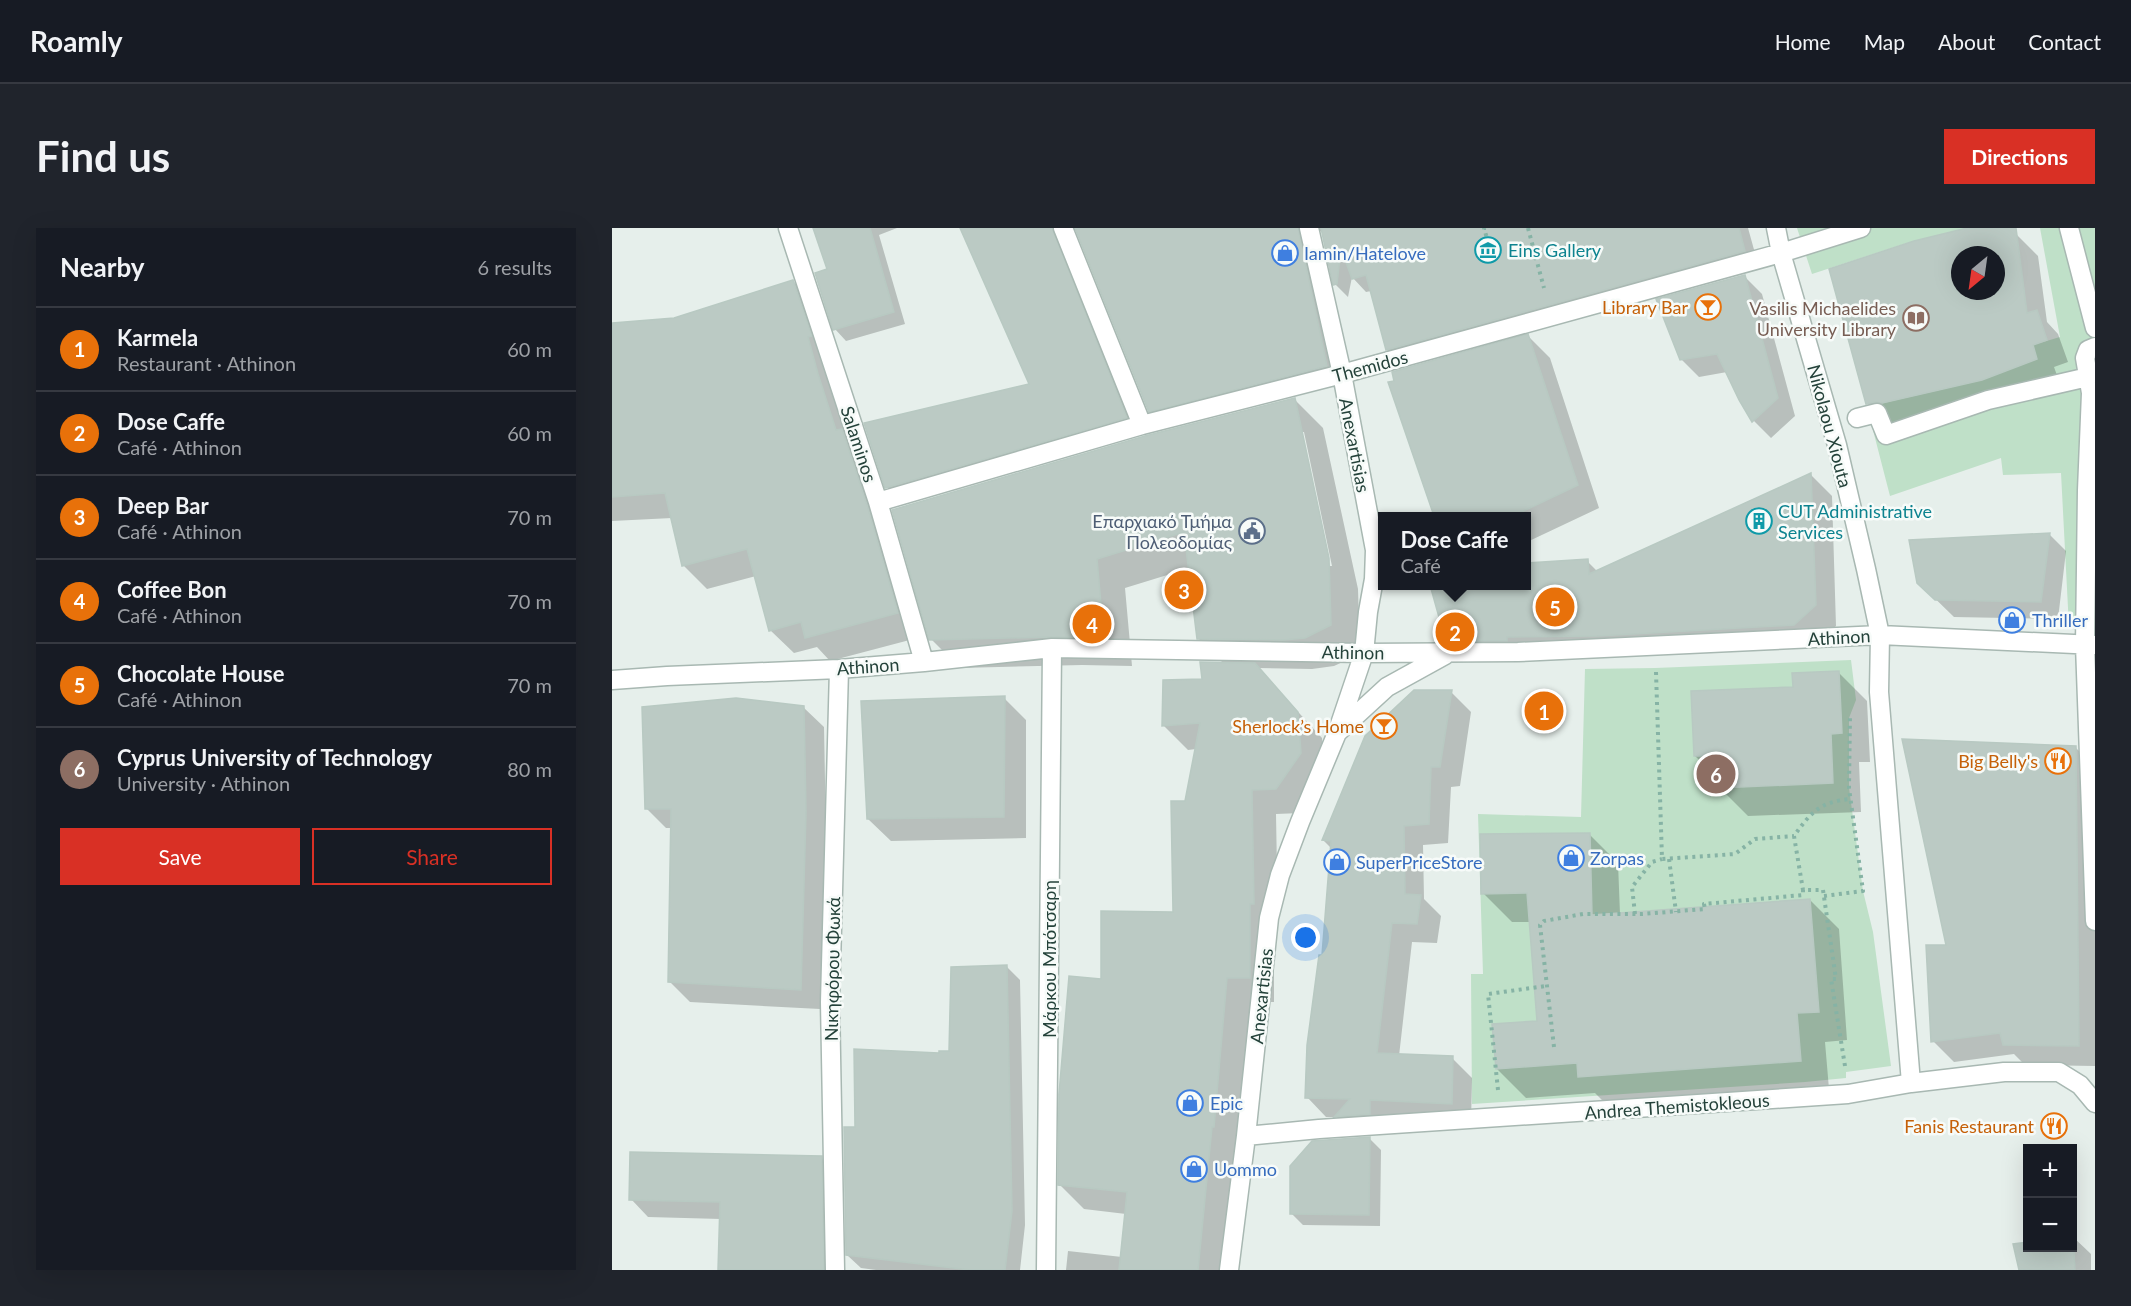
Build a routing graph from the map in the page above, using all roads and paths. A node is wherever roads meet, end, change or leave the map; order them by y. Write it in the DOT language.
graph roads {
  1 [pos="788,228"];
  2 [pos="1063,228"];
  3 [pos="1309,228"];
  4 [pos="1486,228"];
  5 [pos="1528,228"];
  6 [pos="1776,228"];
  7 [pos="1861,228"];
  8 [pos="2069,228"];
  9 [pos="1488,242"];
  10 [pos="1781,254"];
  11 [pos="1552,316"];
  12 [pos="2095,328"];
  13 [pos="2095,347"];
  14 [pos="1342,374"];
  15 [pos="2091,387"];
  16 [pos="1857,418"];
  17 [pos="1142,425"];
  18 [pos="878,502"];
  19 [pos="1880,635"];
  20 [pos="2090,645"];
  21 [pos="1052,648"];
  22 [pos="1364,653"];
  23 [pos="1449,653"];
  24 [pos="924,662"];
  25 [pos="1655,668"];
  26 [pos="839,669"];
  27 [pos="612,680"];
  28 [pos="1853,706"];
  29 [pos="1337,733"];
  30 [pos="1850,799"];
  31 [pos="1794,836"];
  32 [pos="1662,859"];
  33 [pos="1669,859"];
  34 [pos="1803,890"];
  35 [pos="1824,896"];
  36 [pos="1676,912"];
  37 [pos="1635,915"];
  38 [pos="2095,921"];
  39 [pos="1546,986"];
  40 [pos="1554,1047"];
  41 [pos="1845,1072"];
  42 [pos="1911,1083"];
  43 [pos="2095,1103"];
  44 [pos="1500,1117"];
  45 [pos="1246,1136"];
  46 [pos="835,1270"];
  47 [pos="1046,1270"];
  48 [pos="1229,1270"];
  1 -- 18 [label="street, Salaminos"];
  2 -- 17 [label="street"];
  3 -- 14 [label="street, Anexartisias"];
  4 -- 9 [label="path"];
  5 -- 11 [label="path"];
  6 -- 10 [label="street, Nikolaou Xiouta"];
  7 -- 10 [label="street, Themidos"];
  8 -- 12 [label="street"];
  10 -- 11 [label="street, Themidos"];
  10 -- 19 [label="street, Nikolaou Xiouta"];
  11 -- 14 [label="street, Themidos"];
  13 -- 15 [label="street"];
  14 -- 17 [label="street, Themidos"];
  14 -- 22 [label="street, Anexartisias"];
  15 -- 16 [label="street"];
  15 -- 20 [label="street"];
  17 -- 18 [label="street, Themidos"];
  18 -- 24 [label="street, Salaminos"];
  19 -- 20 [label="street, Athinon"];
  19 -- 23 [label="street, Athinon"];
  19 -- 42 [label="street, Nikolaou Xiouta"];
  20 -- 38 [label="street"];
  21 -- 22 [label="street, Athinon"];
  21 -- 24 [label="street, Athinon"];
  21 -- 47 [label="street, Μάρκου Μπότσαρη"];
  22 -- 23 [label="street, Athinon"];
  22 -- 29 [label="street, Anexartisias"];
  23 -- 29 [label="street, Anexartisias"];
  24 -- 26 [label="street, Athinon"];
  25 -- 32 [label="path"];
  26 -- 27 [label="street, Athinon"];
  26 -- 46 [label="street, Νικηφόρου Φωκά"];
  28 -- 30 [label="path"];
  29 -- 45 [label="street, Anexartisias"];
  30 -- 31 [label="path"];
  30 -- 35 [label="path"];
  31 -- 33 [label="path"];
  31 -- 34 [label="path"];
  32 -- 33 [label="path"];
  32 -- 37 [label="path"];
  33 -- 36 [label="path"];
  34 -- 35 [label="path"];
  34 -- 36 [label="path"];
  35 -- 41 [label="path"];
  36 -- 37 [label="path"];
  37 -- 39 [label="path"];
  39 -- 40 [label="path"];
  39 -- 44 [label="path"];
  42 -- 43 [label="street, Andrea Themistokleous"];
  42 -- 44 [label="street, Andrea Themistokleous"];
  44 -- 45 [label="street, Andrea Themistokleous"];
  45 -- 48 [label="street, Anexartisias"];
}
